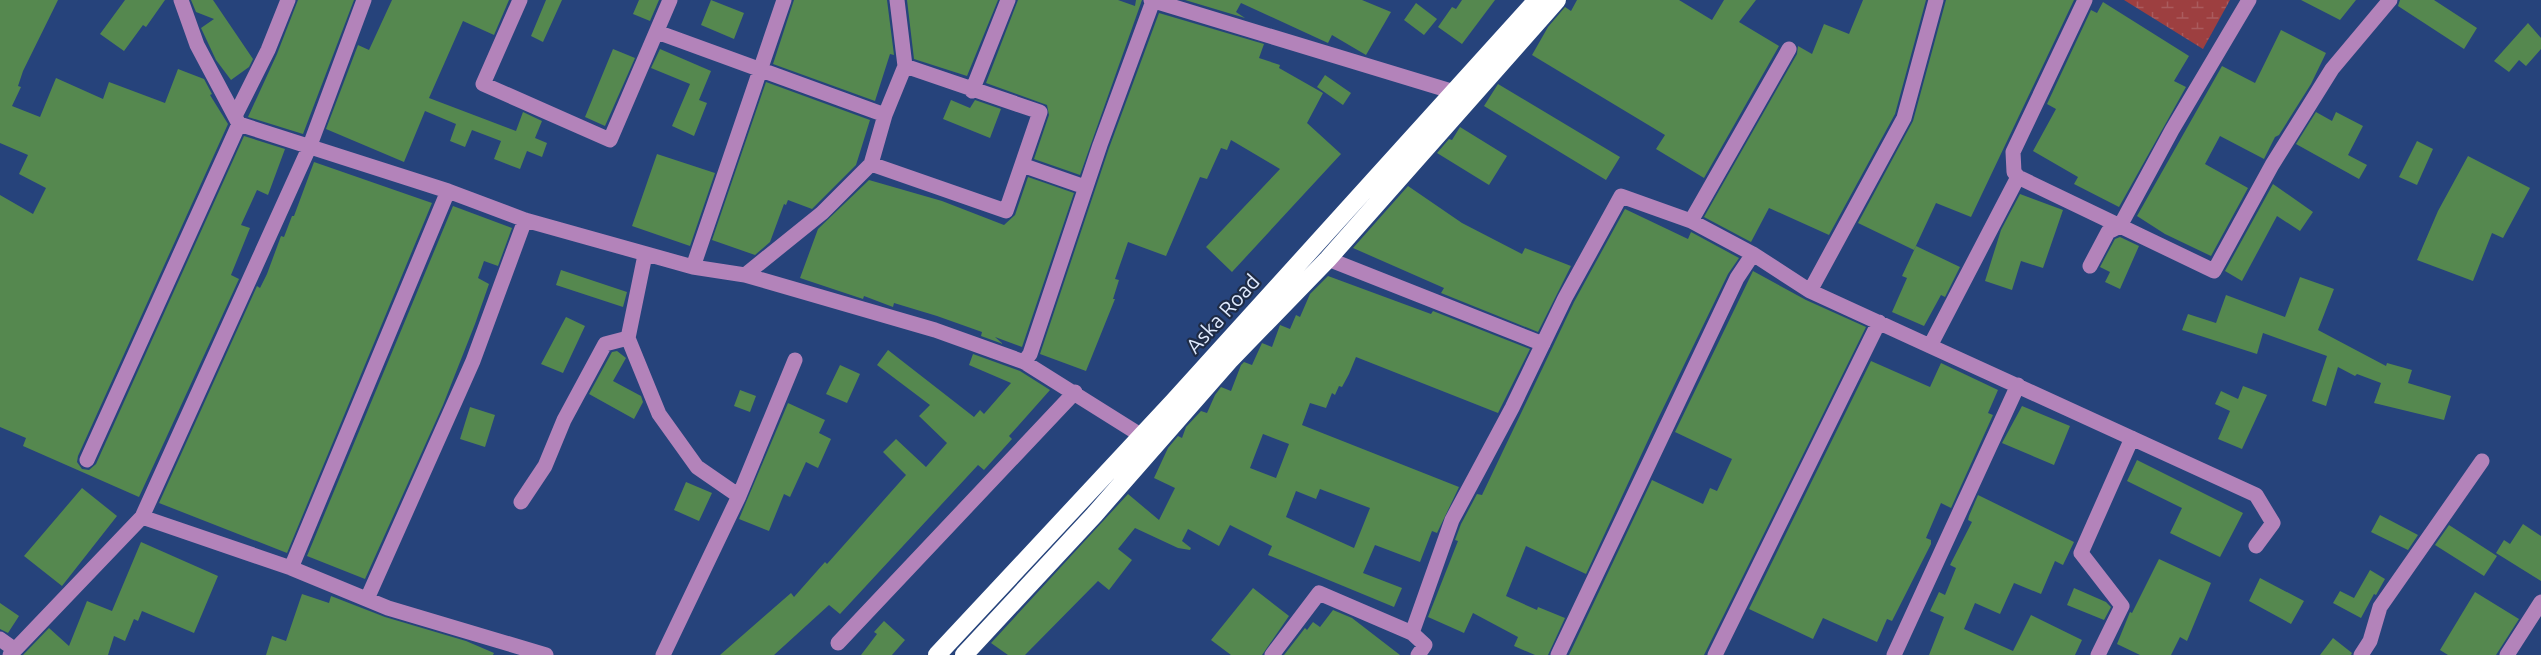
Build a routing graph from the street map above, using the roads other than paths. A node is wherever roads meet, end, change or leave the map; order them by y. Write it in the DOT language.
graph roads {
  1 [pos="181,0"];
  2 [pos="288,0"];
  3 [pos="364,0"];
  4 [pos="520,0"];
  5 [pos="670,0"];
  6 [pos="784,0"];
  7 [pos="897,0"];
  8 [pos="1008,0"];
  9 [pos="1152,0"];
  10 [pos="1537,0"];
  11 [pos="1557,0"];
  12 [pos="1936,0"];
  13 [pos="2085,0"];
  14 [pos="2249,0"];
  15 [pos="2390,0"];
  16 [pos="657,32"];
  17 [pos="1789,49"];
  18 [pos="904,66"];
  19 [pos="760,71"];
  20 [pos="972,91"];
  21 [pos="1463,95"];
  22 [pos="885,115"];
  23 [pos="238,119"];
  24 [pos="309,148"];
  25 [pos="871,164"];
  26 [pos="1022,165"];
  27 [pos="2019,177"];
  28 [pos="1085,187"];
  29 [pos="448,191"];
  30 [pos="525,220"];
  31 [pos="1691,221"];
  32 [pos="2120,226"];
  33 [pos="1753,254"];
  34 [pos="645,255"];
  35 [pos="1328,259"];
  36 [pos="2090,266"];
  37 [pos="693,267"];
  38 [pos="746,275"];
  39 [pos="1810,291"];
  40 [pos="1879,322"];
  41 [pos="628,338"];
  42 [pos="1543,344"];
  43 [pos="1930,346"];
  44 [pos="795,360"];
  45 [pos="1024,362"];
  46 [pos="2018,385"];
  47 [pos="1075,392"];
  48 [pos="1142,436"];
  49 [pos="2132,438"];
  50 [pos="87,460"];
  51 [pos="2482,461"];
  52 [pos="739,496"];
  53 [pos="521,502"];
  54 [pos="142,517"];
  55 [pos="2256,546"];
  56 [pos="291,568"];
  57 [pos="367,599"];
  58 [pos="2541,602"];
  59 [pos="1412,633"];
  60 [pos="0,639"];
  61 [pos="837,643"];
  62 [pos="12,652"];
  63 [pos="546,655"];
  64 [pos="663,655"];
  65 [pos="937,655"];
  66 [pos="964,655"];
  67 [pos="1272,655"];
  68 [pos="1419,655"];
  69 [pos="1558,655"];
  70 [pos="1715,655"];
  71 [pos="1894,655"];
  72 [pos="2098,655"];
  73 [pos="2361,655"];
  74 [pos="2507,655"];
  1 -- 23 [label="street"];
  2 -- 23 [label="street"];
  3 -- 24 [label="street"];
  4 -- 16 [label="street"];
  5 -- 16 [label="street"];
  6 -- 19 [label="street"];
  7 -- 18 [label="street"];
  8 -- 20 [label="street"];
  9 -- 21 [label="street"];
  9 -- 28 [label="street"];
  10 -- 21 [label="highway, Aska Road"];
  11 -- 21 [label="highway"];
  12 -- 39 [label="street"];
  13 -- 27 [label="street"];
  14 -- 32 [label="street"];
  15 -- 32 [label="street"];
  16 -- 19 [label="street"];
  17 -- 31 [label="street"];
  18 -- 20 [label="street"];
  18 -- 22 [label="street"];
  19 -- 22 [label="street"];
  19 -- 37 [label="street"];
  20 -- 26 [label="street"];
  21 -- 35 [label="highway"];
  21 -- 48 [label="highway, Aska Road"];
  22 -- 25 [label="street"];
  23 -- 24 [label="street"];
  23 -- 50 [label="street"];
  24 -- 29 [label="street"];
  24 -- 54 [label="street"];
  25 -- 26 [label="street"];
  25 -- 38 [label="street"];
  26 -- 28 [label="street"];
  27 -- 32 [label="street"];
  27 -- 43 [label="street"];
  28 -- 45 [label="street"];
  29 -- 30 [label="street"];
  29 -- 56 [label="street"];
  30 -- 34 [label="street"];
  30 -- 57 [label="street"];
  31 -- 33 [label="street"];
  31 -- 42 [label="street"];
  32 -- 36 [label="street"];
  33 -- 39 [label="street"];
  33 -- 69 [label="street"];
  34 -- 37 [label="street"];
  34 -- 41 [label="street"];
  35 -- 42 [label="street"];
  35 -- 66 [label="highway"];
  37 -- 38 [label="street"];
  38 -- 45 [label="street"];
  39 -- 40 [label="street"];
  40 -- 43 [label="street"];
  40 -- 70 [label="street"];
  41 -- 52 [label="street"];
  41 -- 53 [label="street"];
  42 -- 59 [label="street"];
  43 -- 46 [label="street"];
  44 -- 52 [label="street"];
  45 -- 47 [label="street"];
  46 -- 49 [label="street"];
  46 -- 71 [label="street"];
  47 -- 48 [label="street"];
  47 -- 61 [label="street"];
  48 -- 65 [label="highway, Aska Road"];
  49 -- 55 [label="street"];
  49 -- 72 [label="street"];
  51 -- 73 [label="street"];
  52 -- 64 [label="street"];
  54 -- 56 [label="street"];
  54 -- 62 [label="street"];
  56 -- 57 [label="street"];
  57 -- 63 [label="street"];
  58 -- 74 [label="street"];
  59 -- 67 [label="street"];
  59 -- 68 [label="street"];
  60 -- 62 [label="street"];
}
